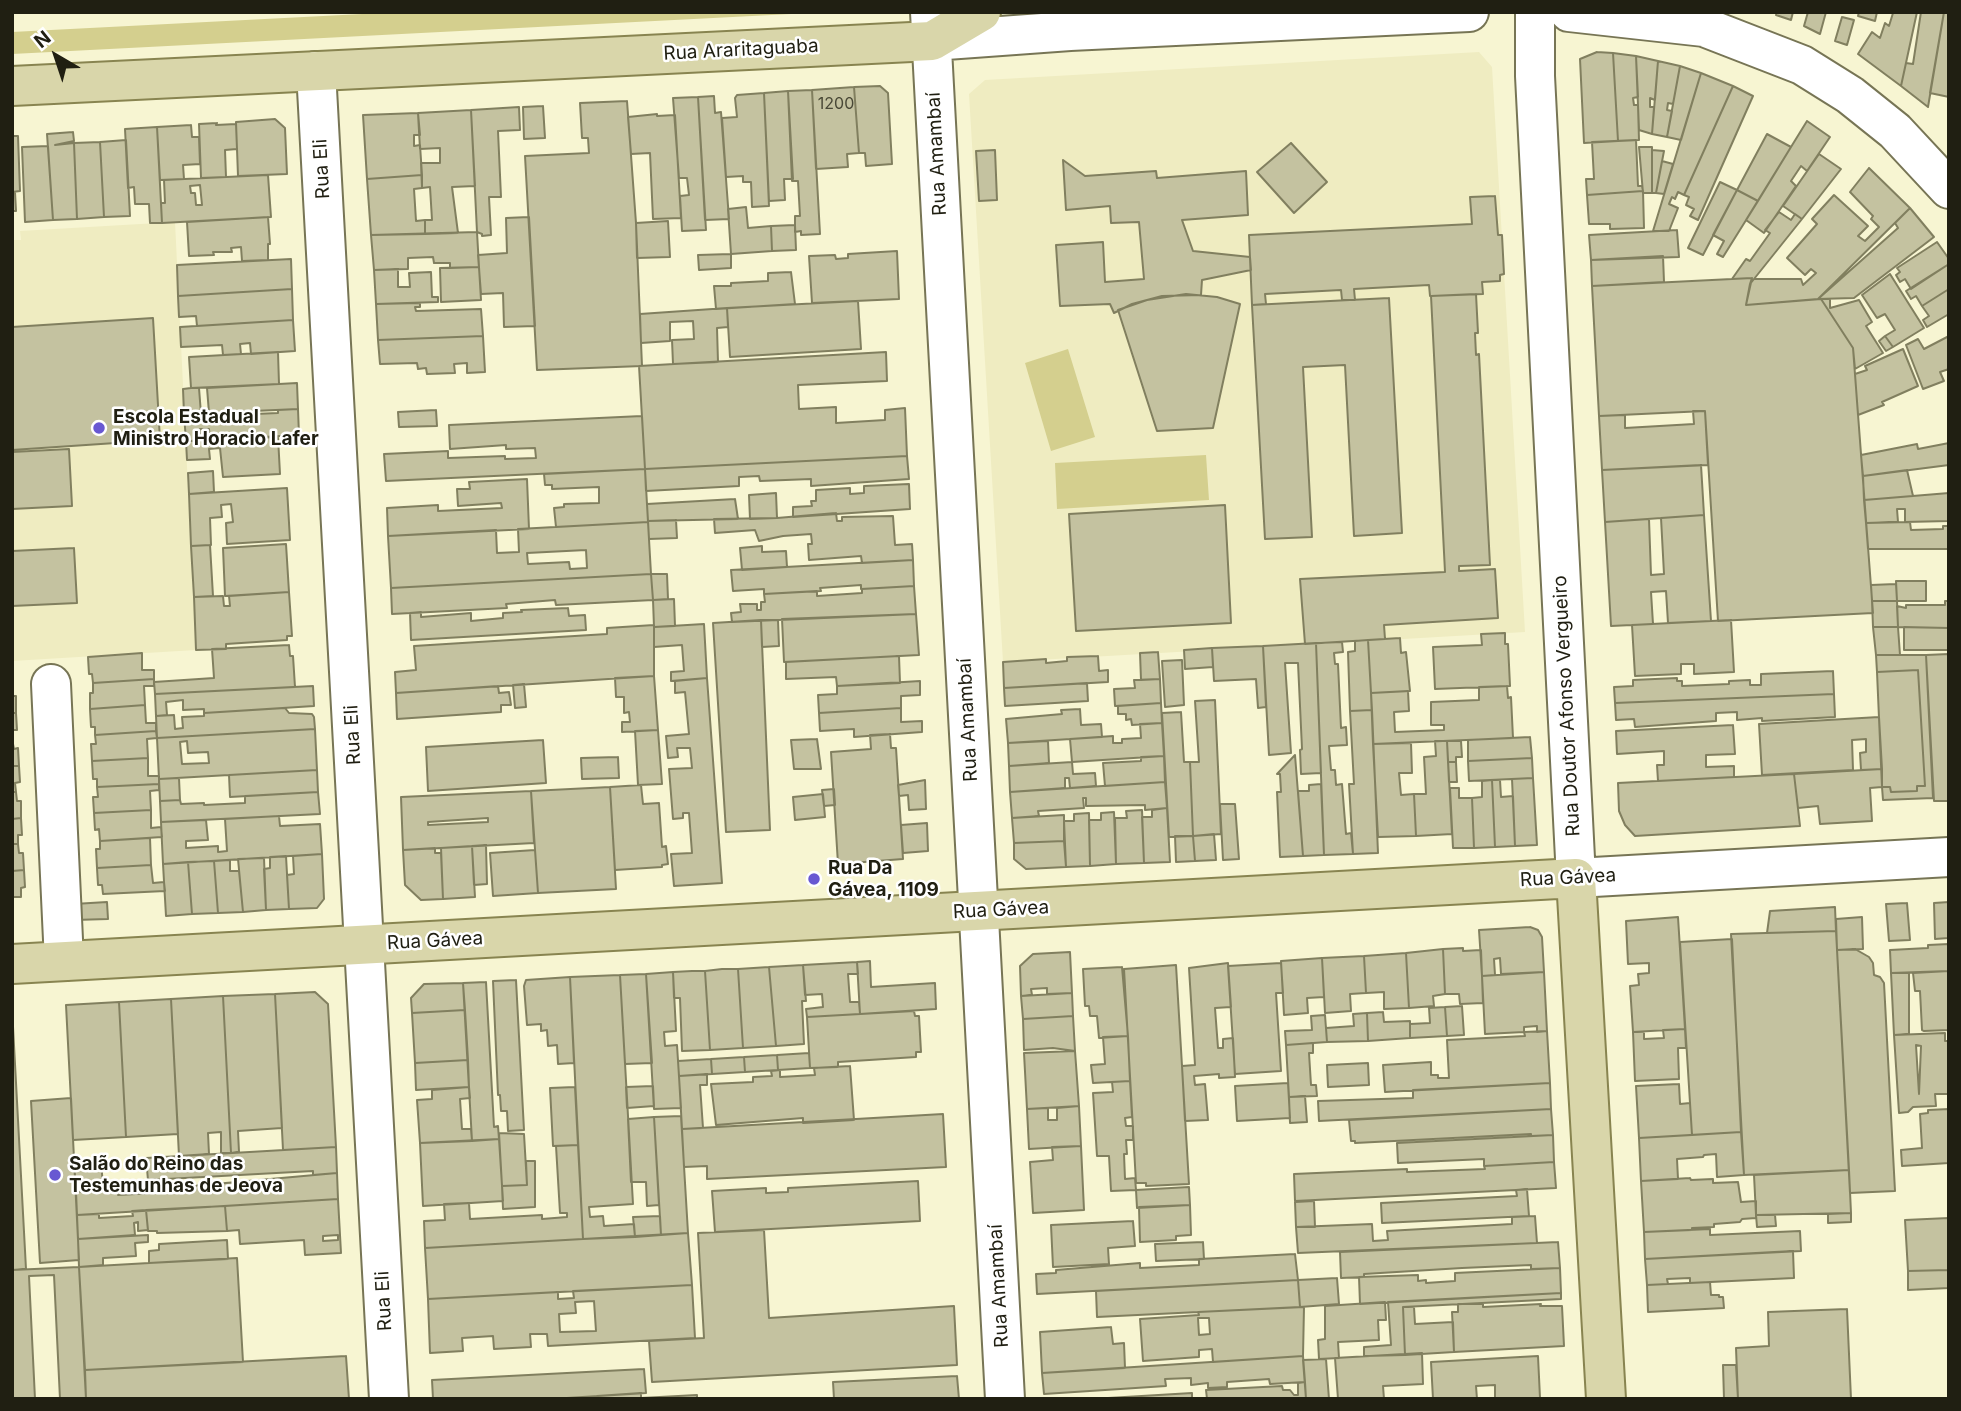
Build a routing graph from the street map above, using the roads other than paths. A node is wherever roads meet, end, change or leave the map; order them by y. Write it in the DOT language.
graph roads {
  1 [pos="981,12"];
  2 [pos="1469,12"];
  3 [pos="1535,12"];
  4 [pos="1569,12"];
  5 [pos="1339,16"];
  6 [pos="1708,20"];
  7 [pos="931,27"];
  8 [pos="316,71"];
  9 [pos="12,86"];
  10 [pos="1949,189"];
  11 [pos="51,684"];
  12 [pos="1949,857"];
  13 [pos="1576,878"];
  14 [pos="979,911"];
  15 [pos="364,945"];
  16 [pos="64,961"];
  17 [pos="12,964"];
  18 [pos="389,1399"];
  19 [pos="1005,1399"];
  20 [pos="1606,1399"];
  1 -- 7 [label="main road"];
  2 -- 5 [label="street, Rua Araritaguaba"];
  3 -- 13 [label="street, Rua Doutor Afonso Vergueiro"];
  4 -- 6 [label="street"];
  5 -- 7 [label="street, Rua Araritaguaba"];
  6 -- 10 [label="street"];
  7 -- 8 [label="main road, Rua Araritaguaba"];
  7 -- 14 [label="street, Rua Amambaí"];
  8 -- 9 [label="main road, Rua Araritaguaba"];
  8 -- 15 [label="street, Rua Eli"];
  11 -- 16 [label="street"];
  12 -- 13 [label="street, Rua Gávea"];
  13 -- 14 [label="main road, Rua Gávea"];
  13 -- 20 [label="main road, Rua Doutor Afonso Vergueiro"];
  14 -- 15 [label="main road, Rua Gávea"];
  14 -- 19 [label="street, Rua Amambaí"];
  15 -- 16 [label="main road, Rua Gávea"];
  15 -- 18 [label="street, Rua Eli"];
  16 -- 17 [label="main road, Rua Gávea"];
}
